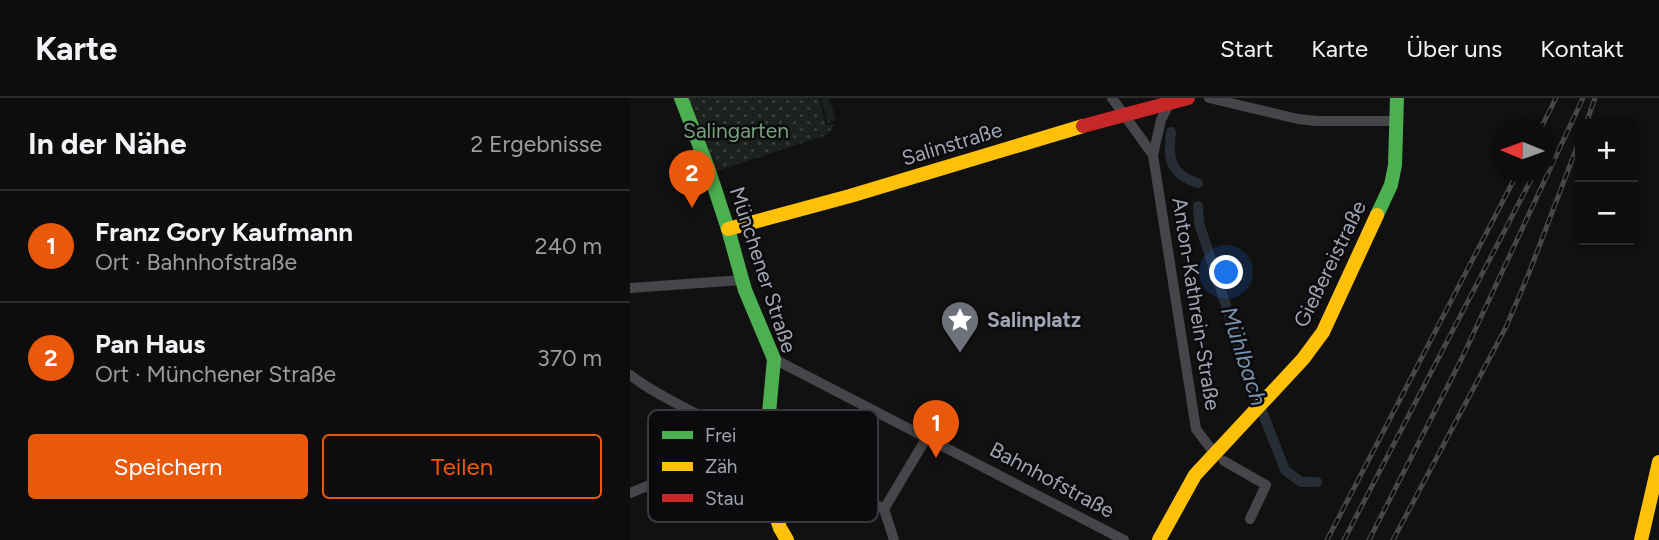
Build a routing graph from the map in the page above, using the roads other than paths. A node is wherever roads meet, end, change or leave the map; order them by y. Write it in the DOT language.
graph roads {
  1 [pos="681,98"];
  2 [pos="1112,98"];
  3 [pos="1188,98"];
  4 [pos="1209,98"];
  5 [pos="1397,98"];
  6 [pos="1170,102"];
  7 [pos="1124,114"];
  8 [pos="1397,121"];
  9 [pos="1153,155"];
  10 [pos="728,229"];
  11 [pos="742,280"];
  12 [pos="630,288"];
  13 [pos="774,359"];
  14 [pos="630,375"];
  15 [pos="689,410"];
  16 [pos="770,410"];
  17 [pos="874,410"];
  18 [pos="878,412"];
  19 [pos="927,437"];
  20 [pos="1219,457"];
  21 [pos="1659,461"];
  22 [pos="648,485"];
  23 [pos="630,493"];
  24 [pos="878,506"];
  25 [pos="884,509"];
  26 [pos="1250,519"];
  27 [pos="778,522"];
  28 [pos="787,540"];
  29 [pos="894,540"];
  30 [pos="1124,540"];
  31 [pos="1159,540"];
  32 [pos="1641,540"];
  1 -- 10 [label="street, Münchener Straße"];
  2 -- 7 [label="street, Anton-Kathrein-Straße"];
  3 -- 6 [label="street, Salinstraße"];
  4 -- 8 [label="street"];
  5 -- 8 [label="street, Gießereistraße"];
  6 -- 7 [label="street, Salinstraße"];
  6 -- 9 [label="street, Anton-Kathrein-Straße"];
  7 -- 9 [label="street, Anton-Kathrein-Straße"];
  7 -- 10 [label="street, Salinstraße"];
  8 -- 20 [label="street, Gießereistraße"];
  9 -- 20 [label="street, Anton-Kathrein-Straße"];
  10 -- 11 [label="street, Münchener Straße"];
  11 -- 12 [label="street"];
  11 -- 13 [label="street, Münchener Straße"];
  13 -- 16 [label="street, Münchener Straße"];
  13 -- 17 [label="street, Bahnhofstraße"];
  14 -- 15 [label="street"];
  18 -- 19 [label="street, Bahnhofstraße"];
  19 -- 25 [label="street"];
  19 -- 30 [label="street, Bahnhofstraße"];
  20 -- 26 [label="street"];
  20 -- 31 [label="street, Gießereistraße"];
  21 -- 32 [label="street"];
  22 -- 23 [label="street"];
  24 -- 25 [label="street"];
  25 -- 29 [label="street"];
  27 -- 28 [label="street, Münchener Straße"];
}
